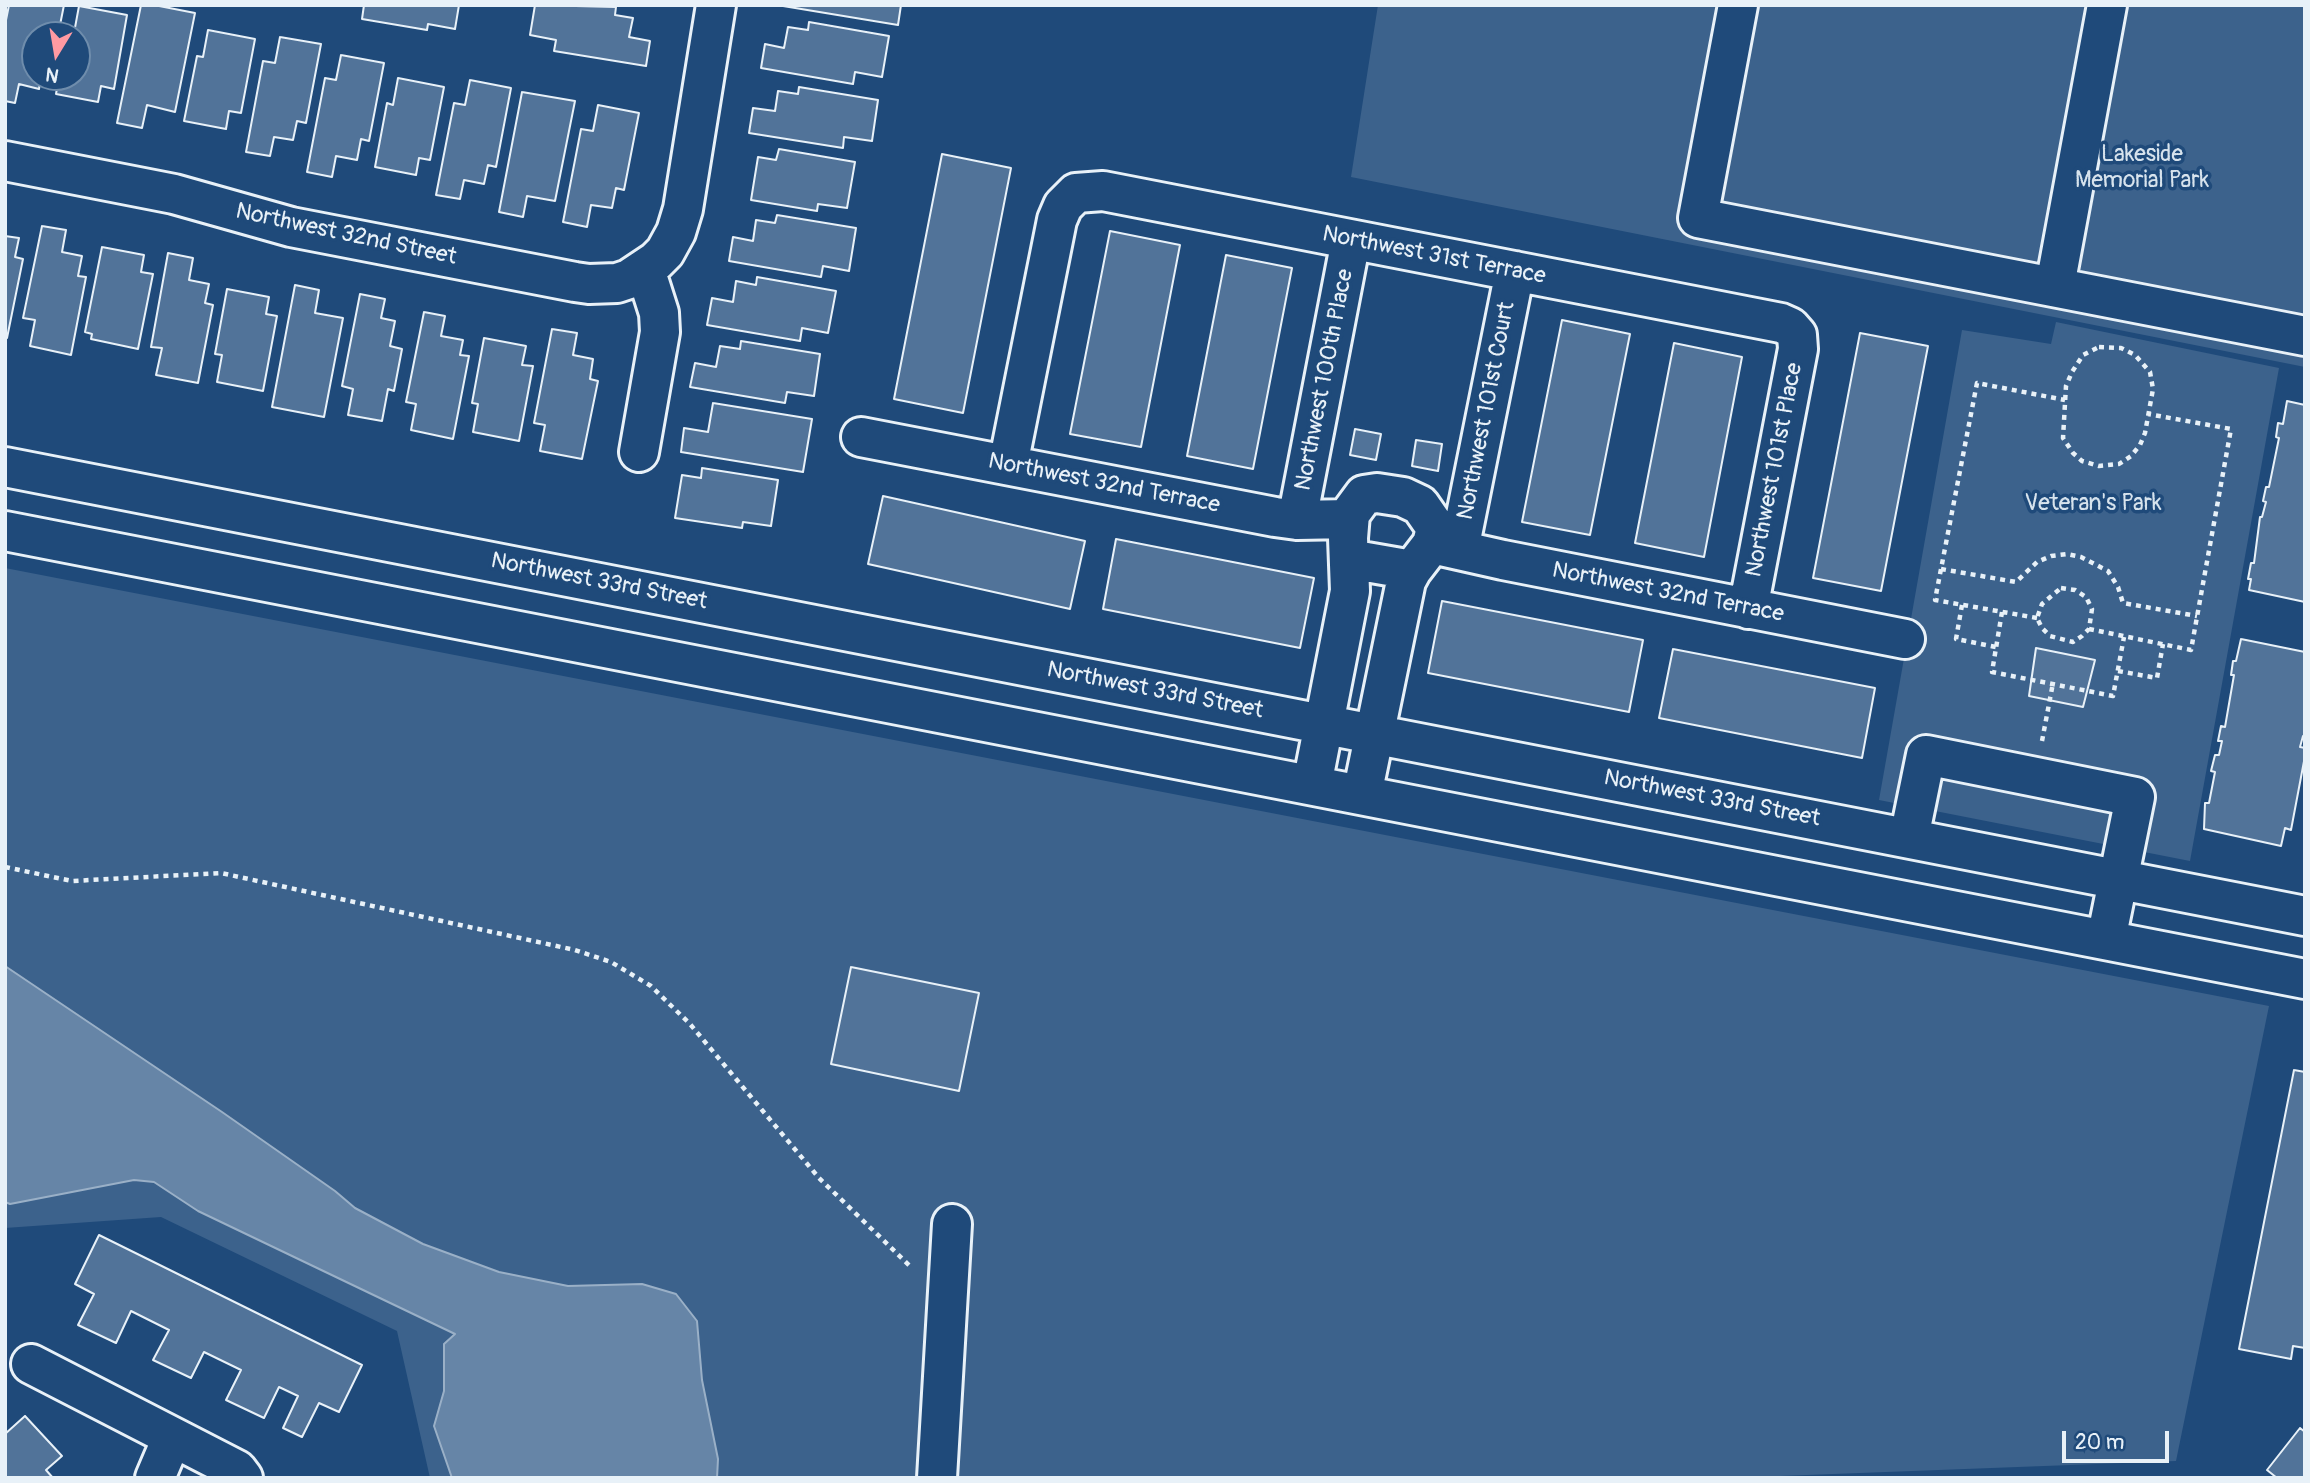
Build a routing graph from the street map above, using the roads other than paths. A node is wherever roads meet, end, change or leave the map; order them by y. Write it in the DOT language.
graph roads {
  1 [pos="716,5"];
  2 [pos="1738,5"];
  3 [pos="2107,5"];
  4 [pos="5,160"];
  5 [pos="1351,240"];
  6 [pos="645,269"];
  7 [pos="1515,271"];
  8 [pos="2055,286"];
  9 [pos="1795,331"];
  10 [pos="2305,336"];
  11 [pos="861,437"];
  12 [pos="639,452"];
  13 [pos="1008,465"];
  14 [pos="5,467"];
  15 [pos="1349,519"];
  16 [pos="1297,520"];
  17 [pos="5,531"];
  18 [pos="1434,554"];
  19 [pos="1349,559"];
  20 [pos="1748,609"];
  21 [pos="1905,639"];
  22 [pos="1324,723"];
  23 [pos="1374,733"];
  24 [pos="1312,785"];
  25 [pos="1362,795"];
  26 [pos="1909,838"];
  27 [pos="2118,879"];
  28 [pos="2305,916"];
  29 [pos="2106,940"];
  30 [pos="2305,979"];
  31 [pos="952,1224"];
  32 [pos="31,1364"];
  33 [pos="172,1438"];
  34 [pos="155,1478"];
  35 [pos="243,1478"];
  36 [pos="937,1478"];
  1 -- 6 [label="street"];
  2 -- 8 [label="street"];
  3 -- 8 [label="street"];
  4 -- 6 [label="street, Northwest 32nd Street"];
  5 -- 7 [label="street, Northwest 31st Terrace"];
  5 -- 13 [label="street, Northwest 31st Terrace"];
  5 -- 16 [label="street, Northwest 100th Place"];
  6 -- 12 [label="street"];
  7 -- 9 [label="street, Northwest 31st Terrace"];
  7 -- 18 [label="street, Northwest 101st Court"];
  8 -- 10 [label="street"];
  9 -- 20 [label="street, Northwest 101st Place"];
  11 -- 13 [label="street, Northwest 32nd Terrace"];
  13 -- 16 [label="street, Northwest 32nd Terrace"];
  14 -- 22 [label="street, Northwest 33rd Street"];
  15 -- 16 [label="street, Northwest 32nd Terrace"];
  15 -- 18 [label="street"];
  15 -- 19 [label="street"];
  17 -- 24 [label="street"];
  18 -- 19 [label="street, Northwest 32nd Terrace"];
  18 -- 20 [label="street, Northwest 32nd Terrace"];
  18 -- 23 [label="street, Northwest 101st Court"];
  19 -- 22 [label="street"];
  20 -- 21 [label="street, Northwest 32nd Terrace"];
  22 -- 23 [label="street, Northwest 33rd Street"];
  22 -- 24 [label="street"];
  23 -- 25 [label="street, Northwest 101st Court"];
  23 -- 26 [label="street, Northwest 33rd Street"];
  24 -- 25 [label="street"];
  25 -- 29 [label="street"];
  26 -- 27 [label="street, Northwest 33rd Street"];
  26 -- 27 [label="street"];
  27 -- 28 [label="street, Northwest 33rd Street"];
  27 -- 29 [label="street"];
  29 -- 30 [label="street"];
  31 -- 36 [label="street"];
  32 -- 33 [label="street"];
  33 -- 34 [label="street"];
  33 -- 35 [label="street"];
}
